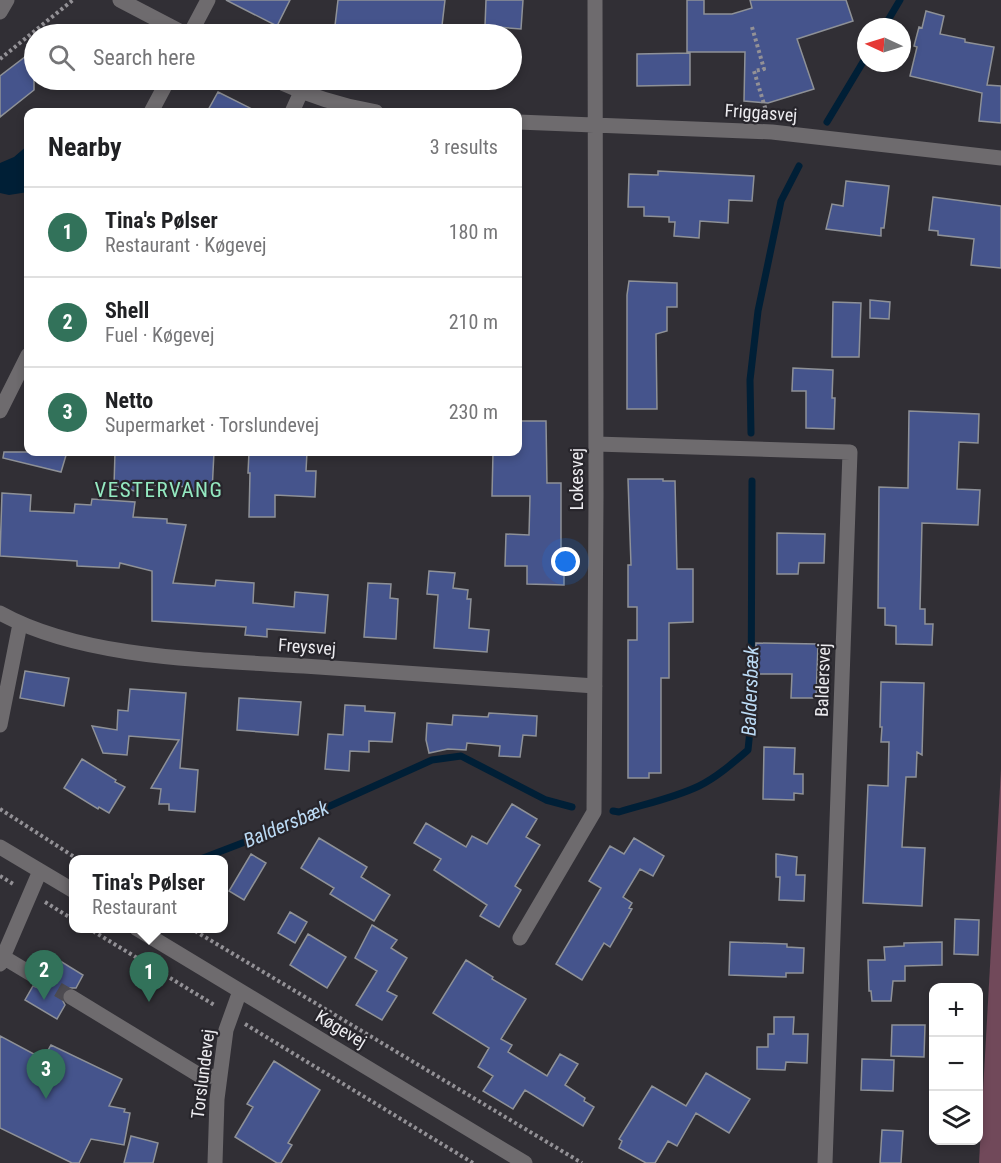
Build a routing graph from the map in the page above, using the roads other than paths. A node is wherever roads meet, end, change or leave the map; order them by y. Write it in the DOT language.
graph roads {
  1 [pos="7,0"];
  2 [pos="120,0"];
  3 [pos="208,0"];
  4 [pos="595,0"];
  5 [pos="0,12"];
  6 [pos="166,24"];
  7 [pos="195,24"];
  8 [pos="163,90"];
  9 [pos="297,90"];
  10 [pos="301,92"];
  11 [pos="153,108"];
  12 [pos="294,108"];
  13 [pos="351,108"];
  14 [pos="522,122"];
  15 [pos="596,124"];
  16 [pos="1001,158"];
  17 [pos="24,363"];
  18 [pos="0,411"];
  19 [pos="596,444"];
  20 [pos="0,613"];
  21 [pos="20,624"];
  22 [pos="595,686"];
  23 [pos="0,725"];
  24 [pos="0,847"];
  25 [pos="40,871"];
  26 [pos="69,888"];
  27 [pos="144,933"];
  28 [pos="519,938"];
  29 [pos="1,961"];
  30 [pos="38,978"];
  31 [pos="240,992"];
  32 [pos="70,997"];
  33 [pos="219,1077"];
  34 [pos="215,1163"];
  35 [pos="525,1163"];
  36 [pos="825,1163"];
  1 -- 5 [label="street"];
  2 -- 6 [label="street"];
  3 -- 7 [label="street"];
  4 -- 15 [label="street, Lokesvej"];
  8 -- 11 [label="street"];
  9 -- 10 [label="street"];
  10 -- 12 [label="street"];
  10 -- 13 [label="street"];
  14 -- 15 [label="street, Friggasvej"];
  15 -- 16 [label="street, Friggasvej"];
  15 -- 19 [label="street, Lokesvej"];
  17 -- 18 [label="street"];
  19 -- 22 [label="street, Lokesvej"];
  19 -- 36 [label="street, Baldersvej"];
  20 -- 21 [label="street, Freysvej"];
  21 -- 22 [label="street, Freysvej"];
  21 -- 23 [label="street"];
  22 -- 28 [label="street, Lokesvej"];
  24 -- 25 [label="street"];
  25 -- 26 [label="street"];
  25 -- 29 [label="street"];
  27 -- 31 [label="street, Køgevej"];
  29 -- 30 [label="street"];
  31 -- 33 [label="street, Torslundevej"];
  31 -- 35 [label="street, Køgevej"];
  32 -- 33 [label="street"];
  33 -- 34 [label="street, Torslundevej"];
}
